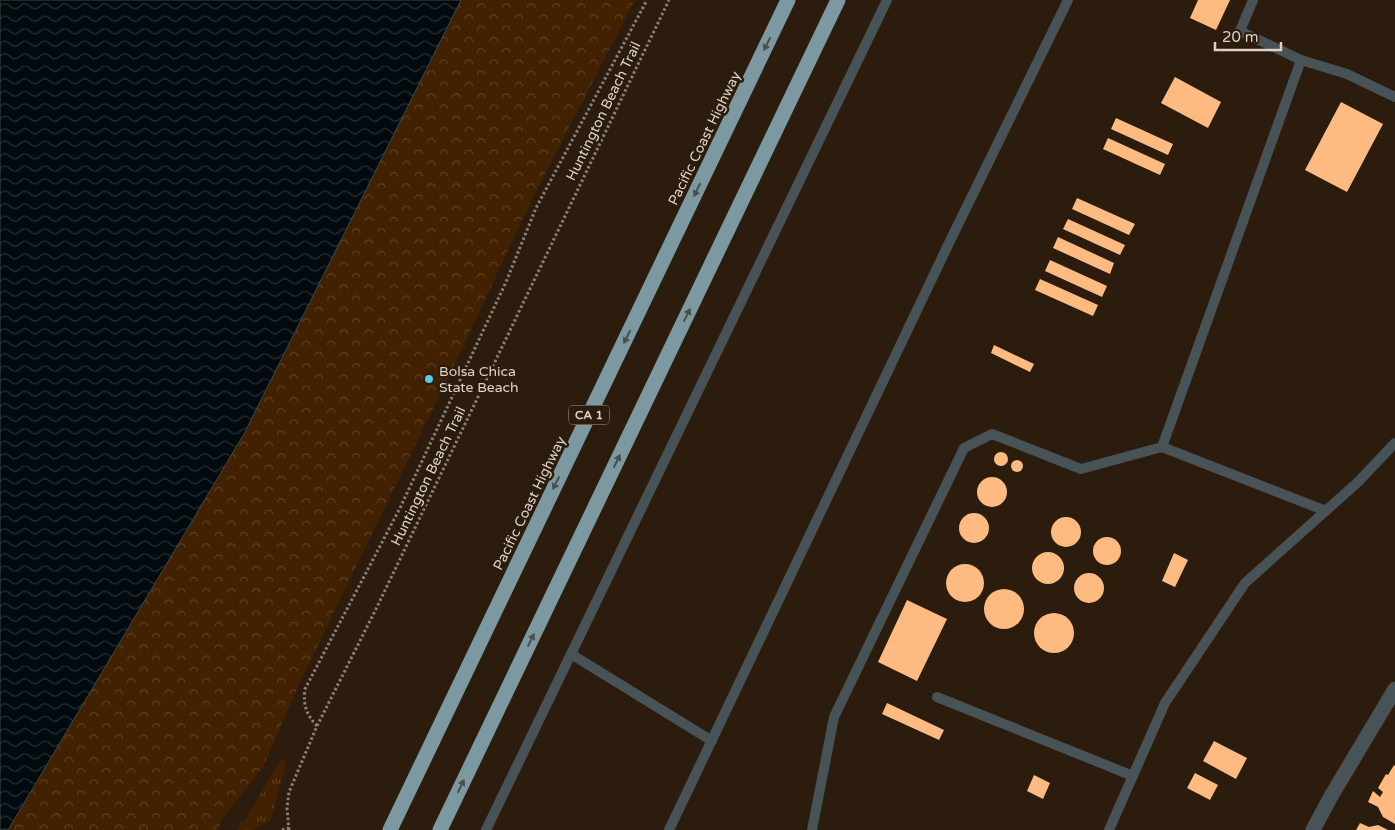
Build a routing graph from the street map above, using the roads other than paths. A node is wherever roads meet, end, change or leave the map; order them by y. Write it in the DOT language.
graph roads {
  1 [pos="788,0"];
  2 [pos="838,0"];
  3 [pos="887,0"];
  4 [pos="1068,0"];
  5 [pos="1254,0"];
  6 [pos="1301,60"];
  7 [pos="1395,97"];
  8 [pos="1395,443"];
  9 [pos="1162,447"];
  10 [pos="1326,512"];
  11 [pos="571,654"];
  12 [pos="1395,689"];
  13 [pos="937,697"];
  14 [pos="712,741"];
  15 [pos="1133,776"];
  16 [pos="390,830"];
  17 [pos="440,830"];
  18 [pos="486,830"];
  19 [pos="669,830"];
  20 [pos="812,830"];
  21 [pos="1109,830"];
  22 [pos="1313,830"];
  1 -- 16 [label="highway, Pacific Coast Highway / CA 1, one-way"];
  17 -- 2 [label="highway, one-way"];
  3 -- 11 [label="lane"];
  4 -- 14 [label="lane"];
  5 -- 6 [label="lane"];
  6 -- 7 [label="lane"];
  6 -- 9 [label="lane"];
  8 -- 10 [label="lane"];
  9 -- 10 [label="lane"];
  9 -- 20 [label="lane"];
  10 -- 15 [label="lane"];
  11 -- 14 [label="lane"];
  11 -- 18 [label="lane"];
  12 -- 22 [label="street"];
  13 -- 15 [label="lane"];
  14 -- 19 [label="lane"];
  15 -- 21 [label="lane"];
}
